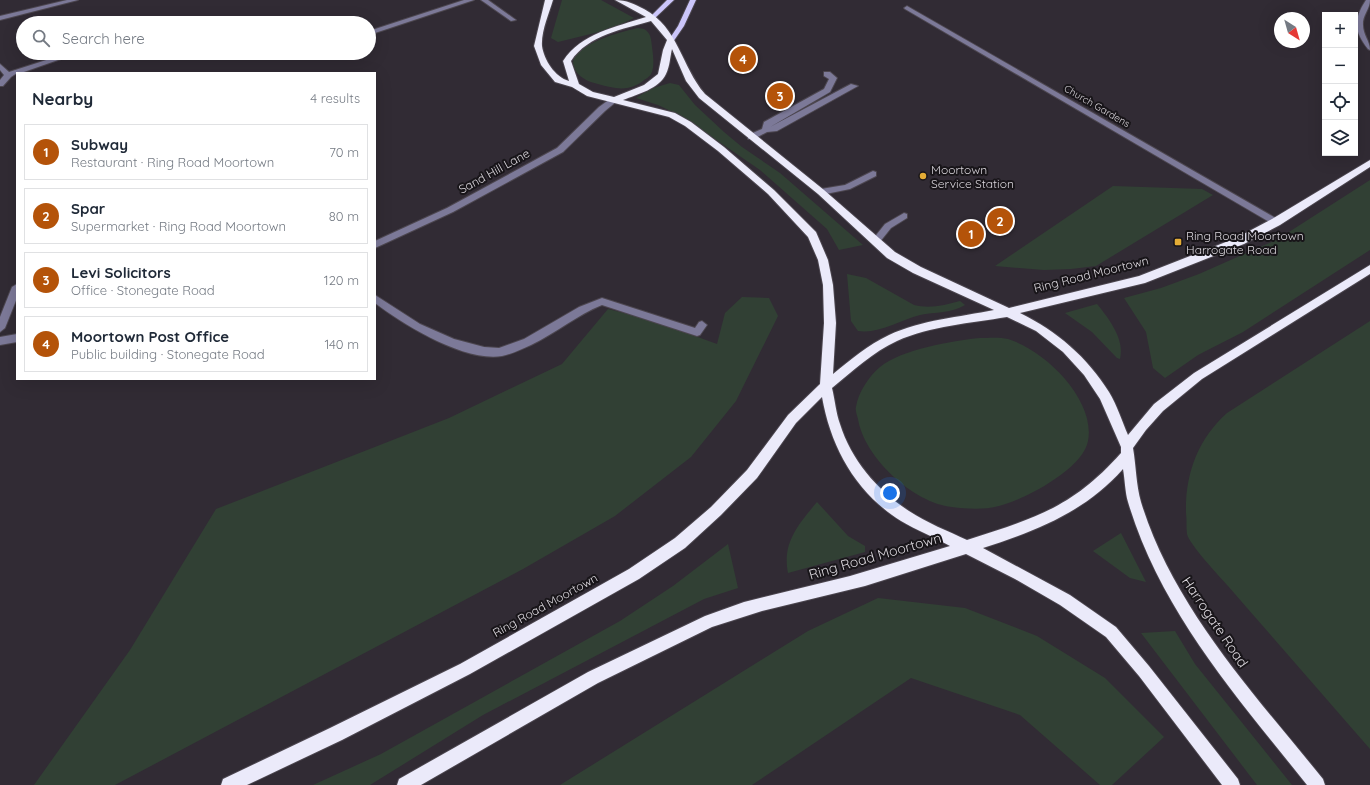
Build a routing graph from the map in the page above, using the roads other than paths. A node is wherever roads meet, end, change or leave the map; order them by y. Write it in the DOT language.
graph roads {
  1 [pos="75,0"];
  2 [pos="471,0"];
  3 [pos="484,0"];
  4 [pos="549,0"];
  5 [pos="619,0"];
  6 [pos="671,0"];
  7 [pos="693,0"];
  8 [pos="1369,0"];
  9 [pos="906,8"];
  10 [pos="0,18"];
  11 [pos="652,18"];
  12 [pos="513,20"];
  13 [pos="376,31"];
  14 [pos="671,41"];
  15 [pos="1370,48"];
  16 [pos="54,60"];
  17 [pos="0,66"];
  18 [pos="16,72"];
  19 [pos="17,72"];
  20 [pos="827,74"];
  21 [pos="8,75"];
  22 [pos="0,84"];
  23 [pos="575,86"];
  24 [pos="854,86"];
  25 [pos="613,100"];
  26 [pos="765,130"];
  27 [pos="751,136"];
  28 [pos="1370,163"];
  29 [pos="873,174"];
  30 [pos="821,192"];
  31 [pos="904,216"];
  32 [pos="1276,222"];
  33 [pos="876,241"];
  34 [pos="376,245"];
  35 [pos="1370,268"];
  36 [pos="16,289"];
  37 [pos="376,299"];
  38 [pos="1008,312"];
  39 [pos="702,325"];
  40 [pos="0,328"];
  41 [pos="16,338"];
  42 [pos="0,341"];
  43 [pos="826,386"];
  44 [pos="1127,451"];
  45 [pos="967,547"];
  46 [pos="229,785"];
  47 [pos="405,785"];
  48 [pos="1232,785"];
  49 [pos="1317,785"];
  1 -- 10 [label="street"];
  2 -- 13 [label="street"];
  3 -- 12 [label="street"];
  4 -- 23 [label="highway"];
  5 -- 11 [label="highway, Harrogate Road"];
  6 -- 11 [label="main road"];
  7 -- 14 [label="main road"];
  8 -- 15 [label="street"];
  9 -- 32 [label="street, Church Gardens"];
  11 -- 14 [label="highway, Harrogate Road"];
  11 -- 23 [label="highway"];
  14 -- 25 [label="highway"];
  14 -- 27 [label="highway, Harrogate Road"];
  16 -- 19 [label="street"];
  17 -- 21 [label="street"];
  18 -- 21 [label="street"];
  20 -- 26 [label="street"];
  21 -- 22 [label="street"];
  23 -- 25 [label="highway"];
  24 -- 26 [label="street"];
  25 -- 34 [label="street, Sand Hill Lane"];
  25 -- 43 [label="highway"];
  26 -- 27 [label="street"];
  27 -- 30 [label="highway, Harrogate Road"];
  28 -- 32 [label="highway, Ring Road Moortown"];
  29 -- 30 [label="street"];
  30 -- 33 [label="highway, Harrogate Road"];
  31 -- 33 [label="street"];
  32 -- 38 [label="highway, Ring Road Moortown"];
  33 -- 38 [label="highway, Harrogate Road"];
  35 -- 44 [label="highway"];
  36 -- 40 [label="street"];
  37 -- 39 [label="street"];
  38 -- 43 [label="highway, Ring Road Moortown"];
  38 -- 44 [label="highway, Harrogate Road"];
  41 -- 42 [label="street"];
  43 -- 45 [label="highway"];
  43 -- 46 [label="highway, Ring Road Moortown"];
  44 -- 45 [label="highway, Ring Road Moortown"];
  44 -- 49 [label="highway, Harrogate Road"];
  45 -- 47 [label="highway, Ring Road Moortown"];
  45 -- 48 [label="highway"];
}
